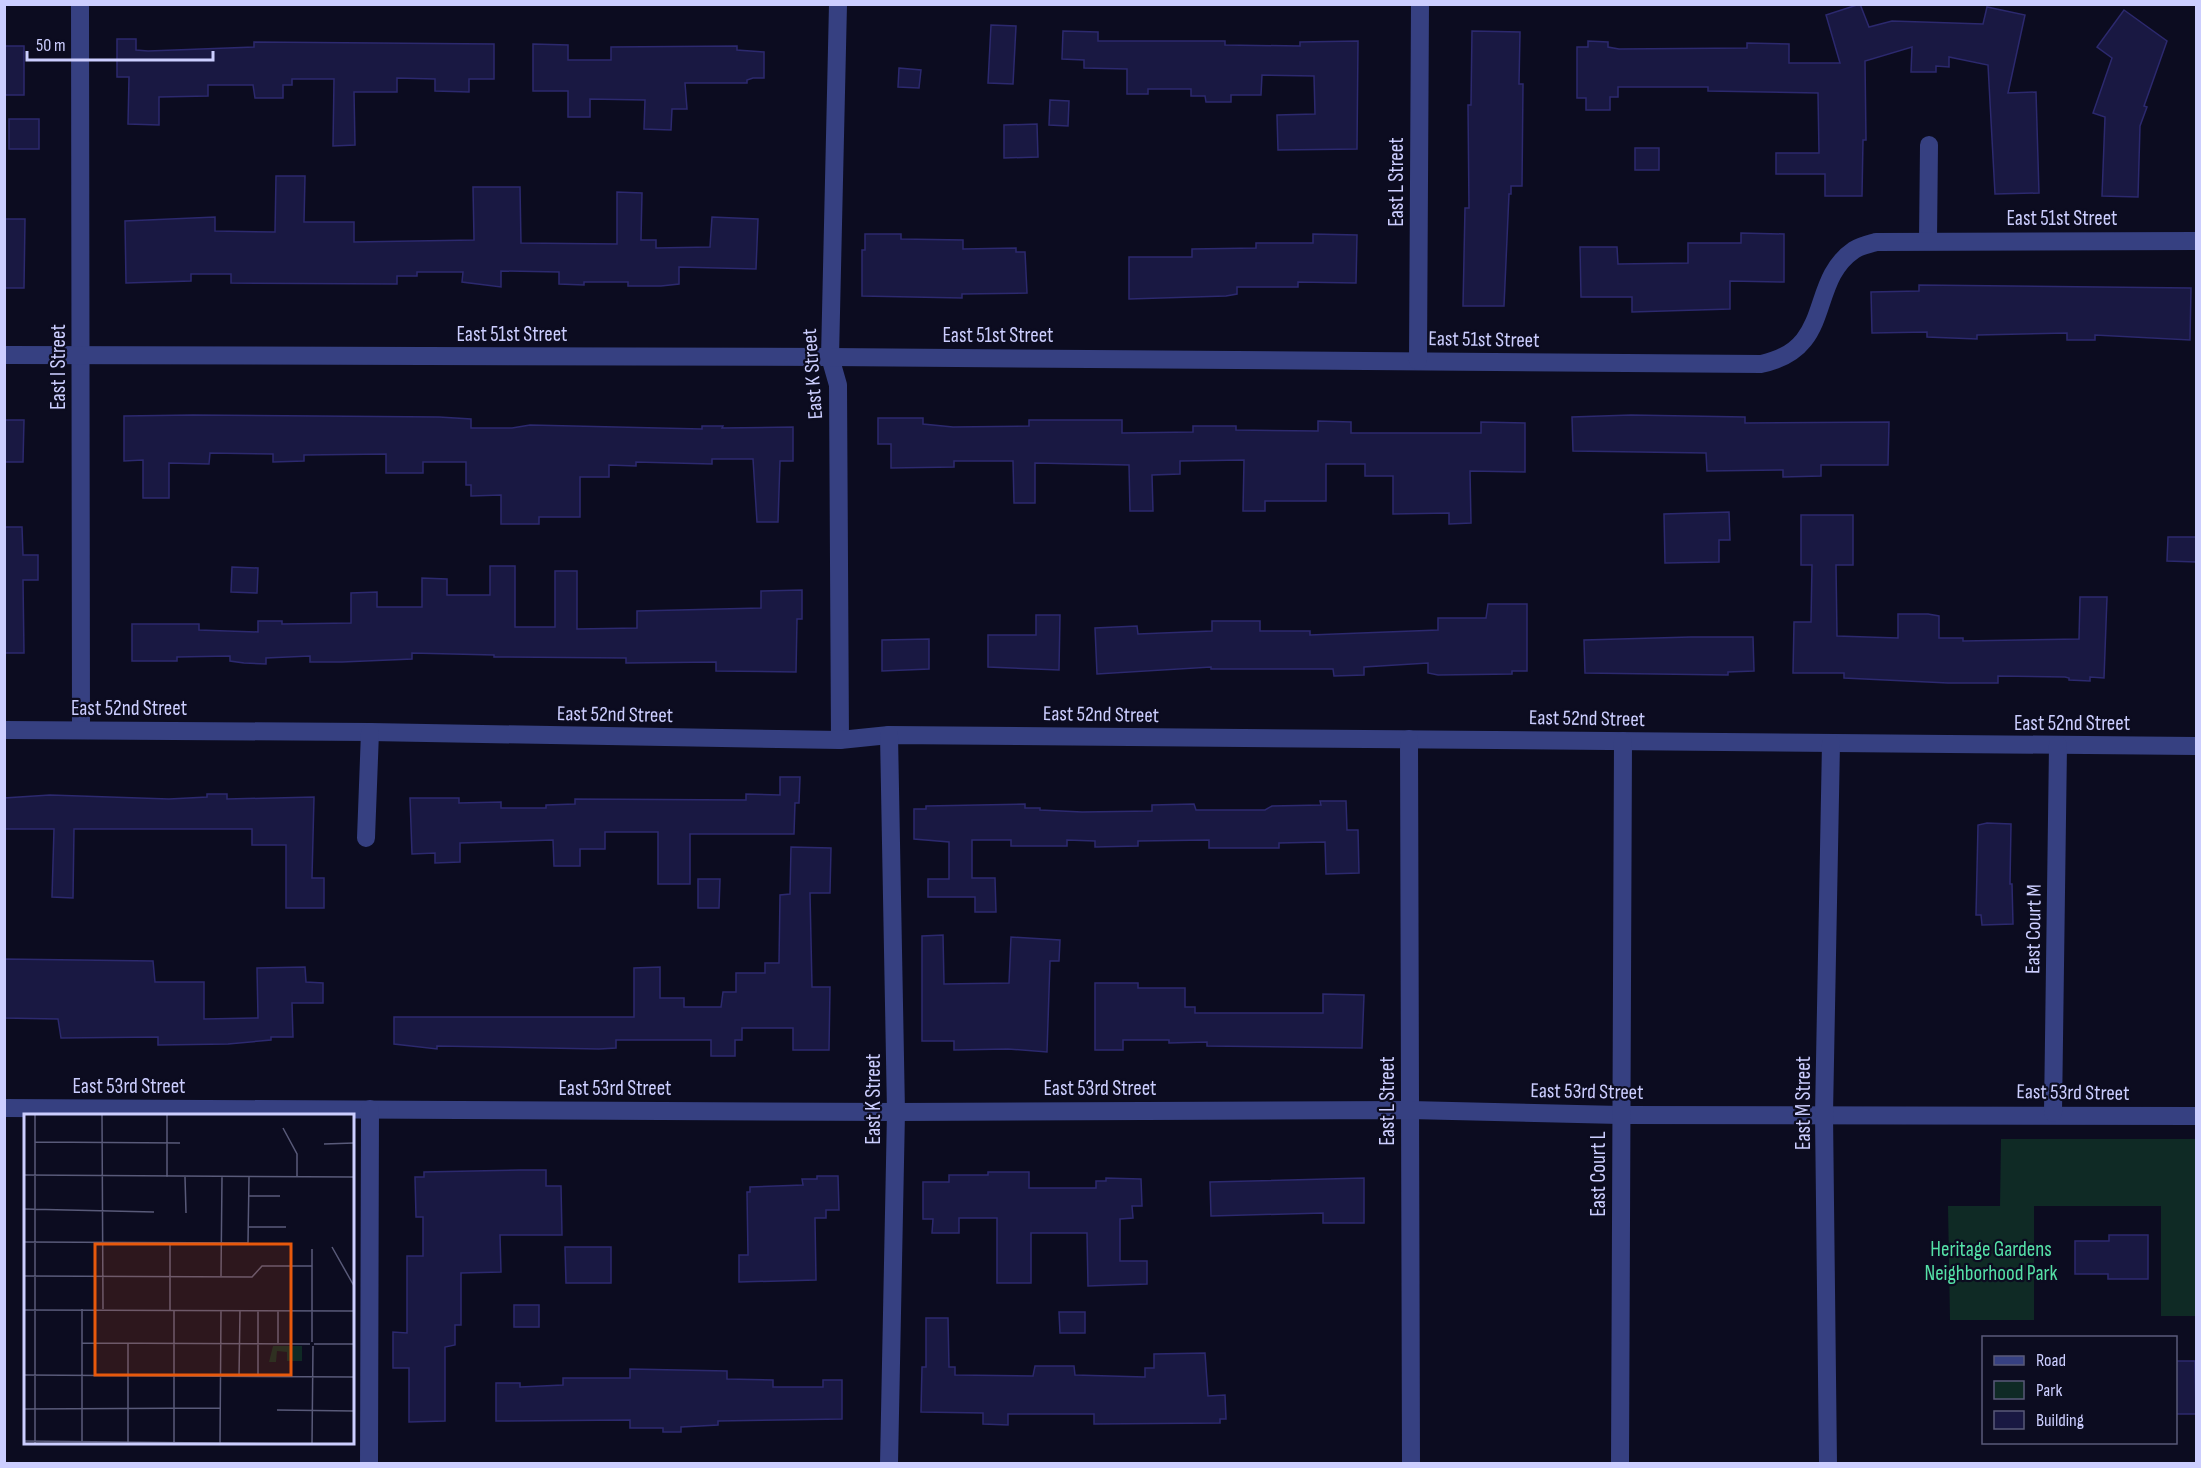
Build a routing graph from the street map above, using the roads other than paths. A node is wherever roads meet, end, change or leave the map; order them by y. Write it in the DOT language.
graph roads {
  1 [pos="80,4"];
  2 [pos="838,4"];
  3 [pos="1420,4"];
  4 [pos="1929,145"];
  5 [pos="1928,240"];
  6 [pos="2196,241"];
  7 [pos="4,355"];
  8 [pos="81,356"];
  9 [pos="830,357"];
  10 [pos="1418,361"];
  11 [pos="4,730"];
  12 [pos="81,730"];
  13 [pos="370,732"];
  14 [pos="889,735"];
  15 [pos="1408,739"];
  16 [pos="840,740"];
  17 [pos="1623,741"];
  18 [pos="1831,743"];
  19 [pos="2058,745"];
  20 [pos="2196,746"];
  21 [pos="366,838"];
  22 [pos="4,1108"];
  23 [pos="370,1109"];
  24 [pos="1410,1110"];
  25 [pos="896,1112"];
  26 [pos="2053,1113"];
  27 [pos="1824,1114"];
  28 [pos="1620,1115"];
  29 [pos="2196,1116"];
  30 [pos="369,1464"];
  31 [pos="889,1464"];
  32 [pos="1411,1464"];
  33 [pos="1620,1464"];
  34 [pos="1828,1464"];
  1 -- 8 [label="street, East I Street"];
  2 -- 9 [label="street, East K Street"];
  3 -- 10 [label="street, East L Street"];
  4 -- 5 [label="street"];
  5 -- 6 [label="street, East 51st Street"];
  5 -- 10 [label="street, East 51st Street"];
  7 -- 8 [label="street, East 51st Street"];
  8 -- 9 [label="street, East 51st Street"];
  8 -- 12 [label="street, East I Street"];
  9 -- 10 [label="street, East 51st Street"];
  9 -- 16 [label="street, East K Street"];
  11 -- 12 [label="street, East 52nd Street"];
  12 -- 13 [label="street, East 52nd Street"];
  13 -- 16 [label="street, East 52nd Street"];
  13 -- 21 [label="street"];
  14 -- 15 [label="street, East 52nd Street"];
  14 -- 16 [label="street, East 52nd Street"];
  14 -- 25 [label="street, East K Street"];
  15 -- 17 [label="street, East 52nd Street"];
  15 -- 24 [label="street, East L Street"];
  17 -- 18 [label="street, East 52nd Street"];
  17 -- 28 [label="street, East Court L"];
  18 -- 19 [label="street, East 52nd Street"];
  18 -- 27 [label="street, East M Street"];
  19 -- 20 [label="street, East 52nd Street"];
  19 -- 26 [label="street, East Court M"];
  22 -- 23 [label="street, East 53rd Street"];
  23 -- 25 [label="street, East 53rd Street"];
  23 -- 30 [label="street"];
  24 -- 25 [label="street, East 53rd Street"];
  24 -- 28 [label="street, East 53rd Street"];
  24 -- 32 [label="street, East L Street"];
  25 -- 31 [label="street, East K Street"];
  26 -- 27 [label="street, East 53rd Street"];
  26 -- 29 [label="street, East 53rd Street"];
  27 -- 28 [label="street, East 53rd Street"];
  27 -- 34 [label="street, East M Street"];
  28 -- 33 [label="street, East Court L"];
}
